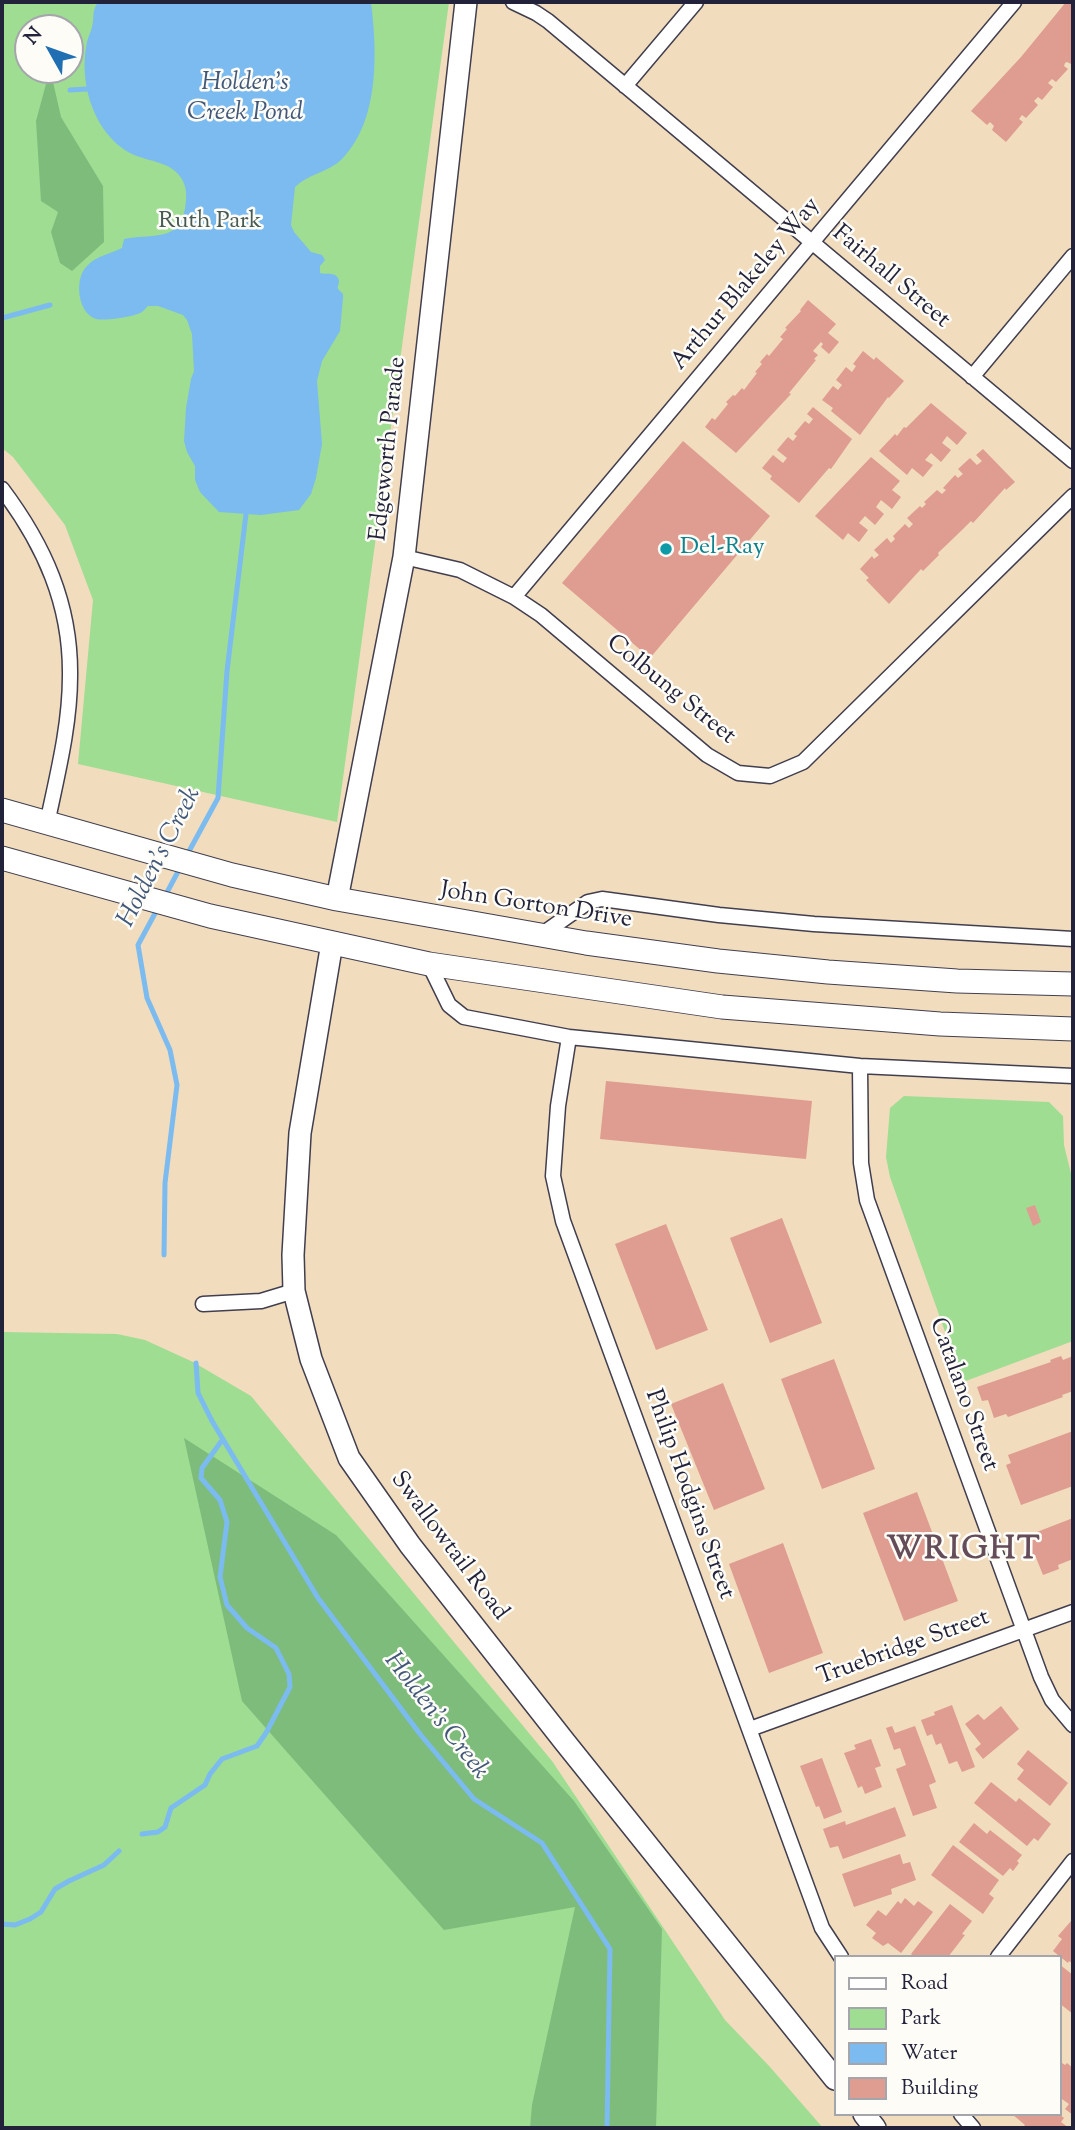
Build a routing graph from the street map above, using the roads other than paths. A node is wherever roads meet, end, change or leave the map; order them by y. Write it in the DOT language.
graph roads {
  1 [pos="466,2"];
  2 [pos="513,2"];
  3 [pos="696,2"];
  4 [pos="1014,2"];
  5 [pos="625,86"];
  6 [pos="812,242"];
  7 [pos="1073,256"];
  8 [pos="972,377"];
  9 [pos="1073,461"];
  10 [pos="2,489"];
  11 [pos="1073,496"];
  12 [pos="404,558"];
  13 [pos="514,597"];
  14 [pos="2,810"];
  15 [pos="47,824"];
  16 [pos="2,858"];
  17 [pos="337,899"];
  18 [pos="541,936"];
  19 [pos="1073,939"];
  20 [pos="332,943"];
  21 [pos="429,964"];
  22 [pos="1073,984"];
  23 [pos="1073,1029"];
  24 [pos="569,1037"];
  25 [pos="860,1066"];
  26 [pos="1073,1076"];
  27 [pos="294,1291"];
  28 [pos="203,1304"];
  29 [pos="1073,1612"];
  30 [pos="1024,1630"];
  31 [pos="1073,1725"];
  32 [pos="750,1729"];
  33 [pos="1073,1861"];
  34 [pos="840,1955"];
  35 [pos="1000,1955"];
  36 [pos="834,2078"];
  1 -- 12 [label="street, Edgeworth Parade"];
  2 -- 5 [label="street, Fairhall Street"];
  3 -- 5 [label="street"];
  4 -- 6 [label="street, Arthur Blakeley Way"];
  5 -- 6 [label="street, Fairhall Street"];
  6 -- 8 [label="street, Fairhall Street"];
  6 -- 13 [label="street, Arthur Blakeley Way"];
  7 -- 8 [label="street"];
  8 -- 9 [label="street, Fairhall Street"];
  10 -- 15 [label="street"];
  11 -- 13 [label="street, Colbung Street"];
  12 -- 13 [label="street, Colbung Street"];
  12 -- 17 [label="street, Edgeworth Parade"];
  14 -- 15 [label="main road, John Gorton Drive"];
  15 -- 17 [label="main road, John Gorton Drive"];
  16 -- 20 [label="main road"];
  17 -- 18 [label="main road, John Gorton Drive"];
  18 -- 19 [label="street"];
  18 -- 22 [label="main road, John Gorton Drive"];
  20 -- 21 [label="main road"];
  20 -- 27 [label="street, Swallowtail Road"];
  21 -- 23 [label="main road"];
  21 -- 24 [label="street"];
  24 -- 25 [label="street"];
  24 -- 32 [label="street, Philip Hodgins Street"];
  25 -- 26 [label="street"];
  25 -- 30 [label="street, Catalano Street"];
  27 -- 28 [label="street"];
  27 -- 36 [label="street, Swallowtail Road"];
  29 -- 30 [label="street, Truebridge Street"];
  30 -- 31 [label="street, Catalano Street"];
  30 -- 32 [label="street, Truebridge Street"];
  32 -- 34 [label="street, Philip Hodgins Street"];
  33 -- 35 [label="street"];
}
